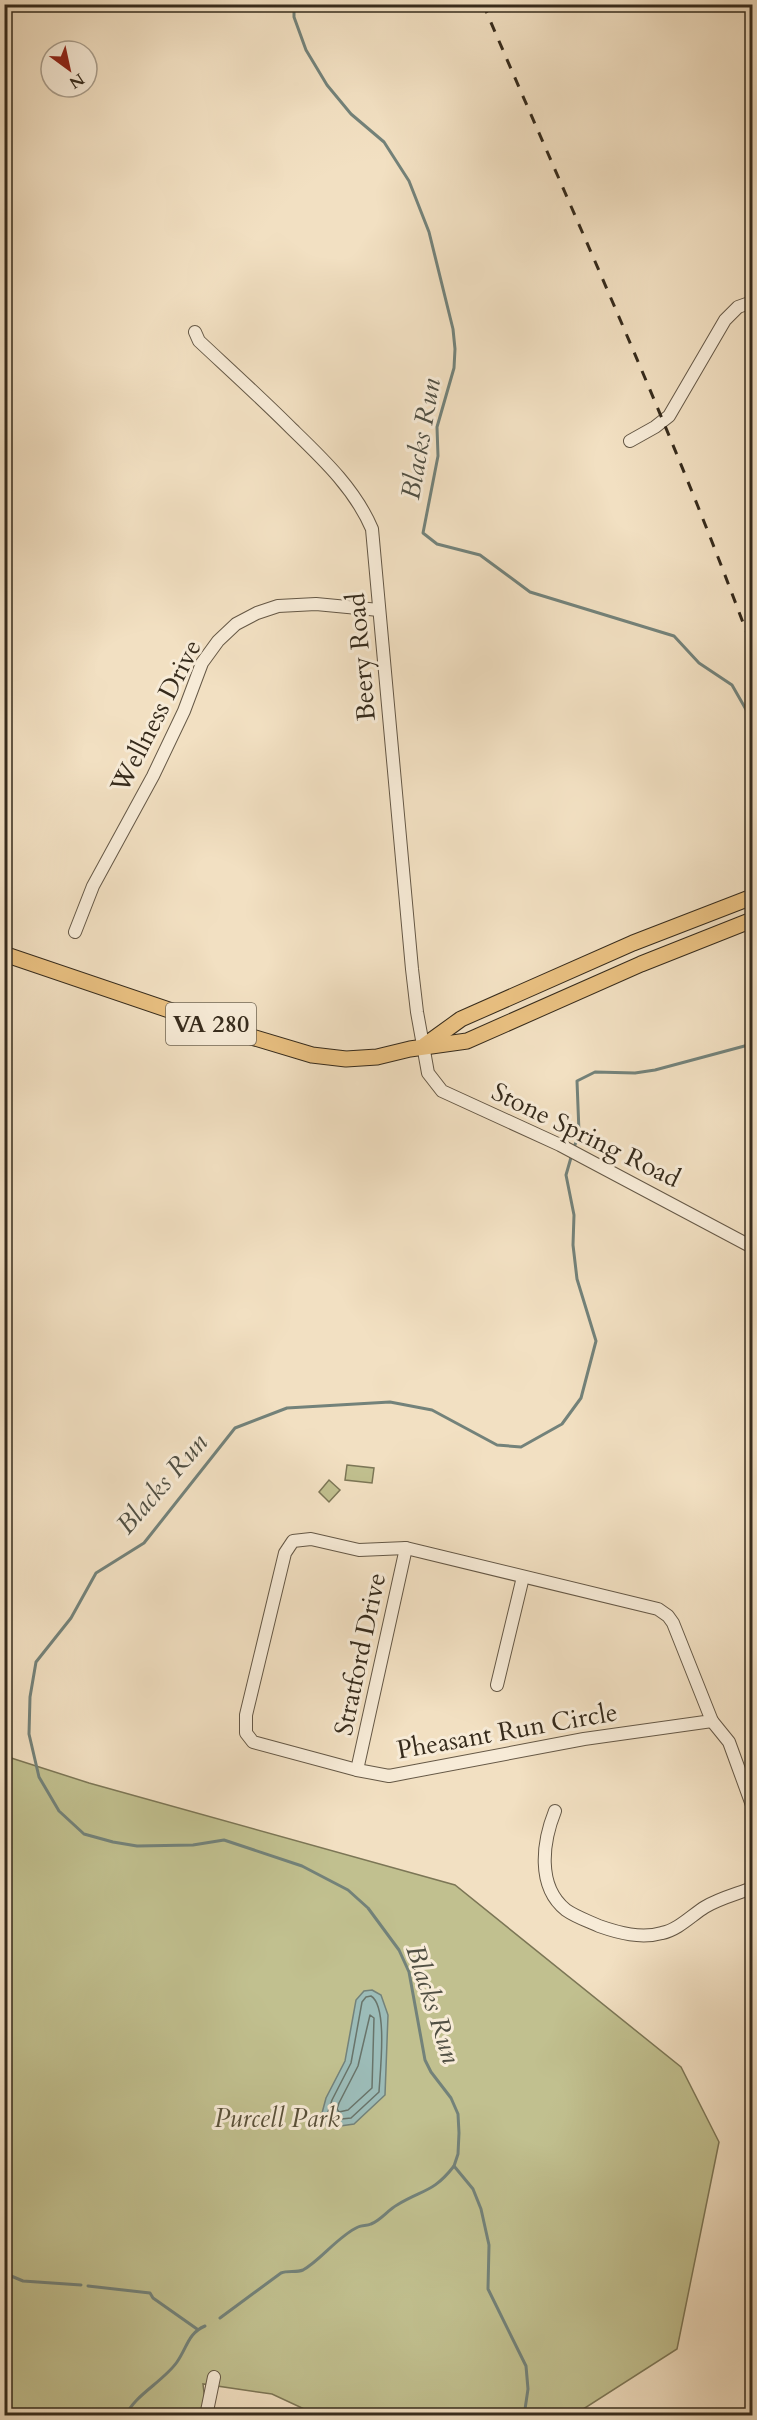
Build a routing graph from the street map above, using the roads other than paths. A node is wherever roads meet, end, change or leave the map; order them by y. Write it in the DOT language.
graph roads {
  1 [pos="753,302"];
  2 [pos="195,332"];
  3 [pos="630,441"];
  4 [pos="379,610"];
  5 [pos="749,898"];
  6 [pos="752,920"];
  7 [pos="75,932"];
  8 [pos="4,954"];
  9 [pos="422,1047"];
  10 [pos="753,1246"];
  11 [pos="406,1548"];
  12 [pos="523,1577"];
  13 [pos="497,1685"];
  14 [pos="712,1721"];
  15 [pos="357,1770"];
  16 [pos="753,1805"];
  17 [pos="555,1811"];
  18 [pos="753,1888"];
  19 [pos="214,2377"];
  20 [pos="206,2415"];
  1 -- 3 [label="street"];
  2 -- 4 [label="street, Beery Road"];
  4 -- 7 [label="street, Wellness Drive"];
  4 -- 9 [label="street, Beery Road"];
  5 -- 9 [label="main road, VA 280"];
  6 -- 9 [label="main road, VA 280"];
  8 -- 9 [label="main road, VA 280"];
  9 -- 10 [label="street, Stone Spring Road"];
  11 -- 12 [label="street, Pheasant Run Circle"];
  11 -- 15 [label="street, Stratford Drive"];
  11 -- 15 [label="street, Pheasant Run Circle"];
  12 -- 13 [label="street"];
  12 -- 14 [label="street, Pheasant Run Circle"];
  14 -- 15 [label="street, Pheasant Run Circle"];
  14 -- 16 [label="street"];
  17 -- 18 [label="street"];
  19 -- 20 [label="street"];
}
